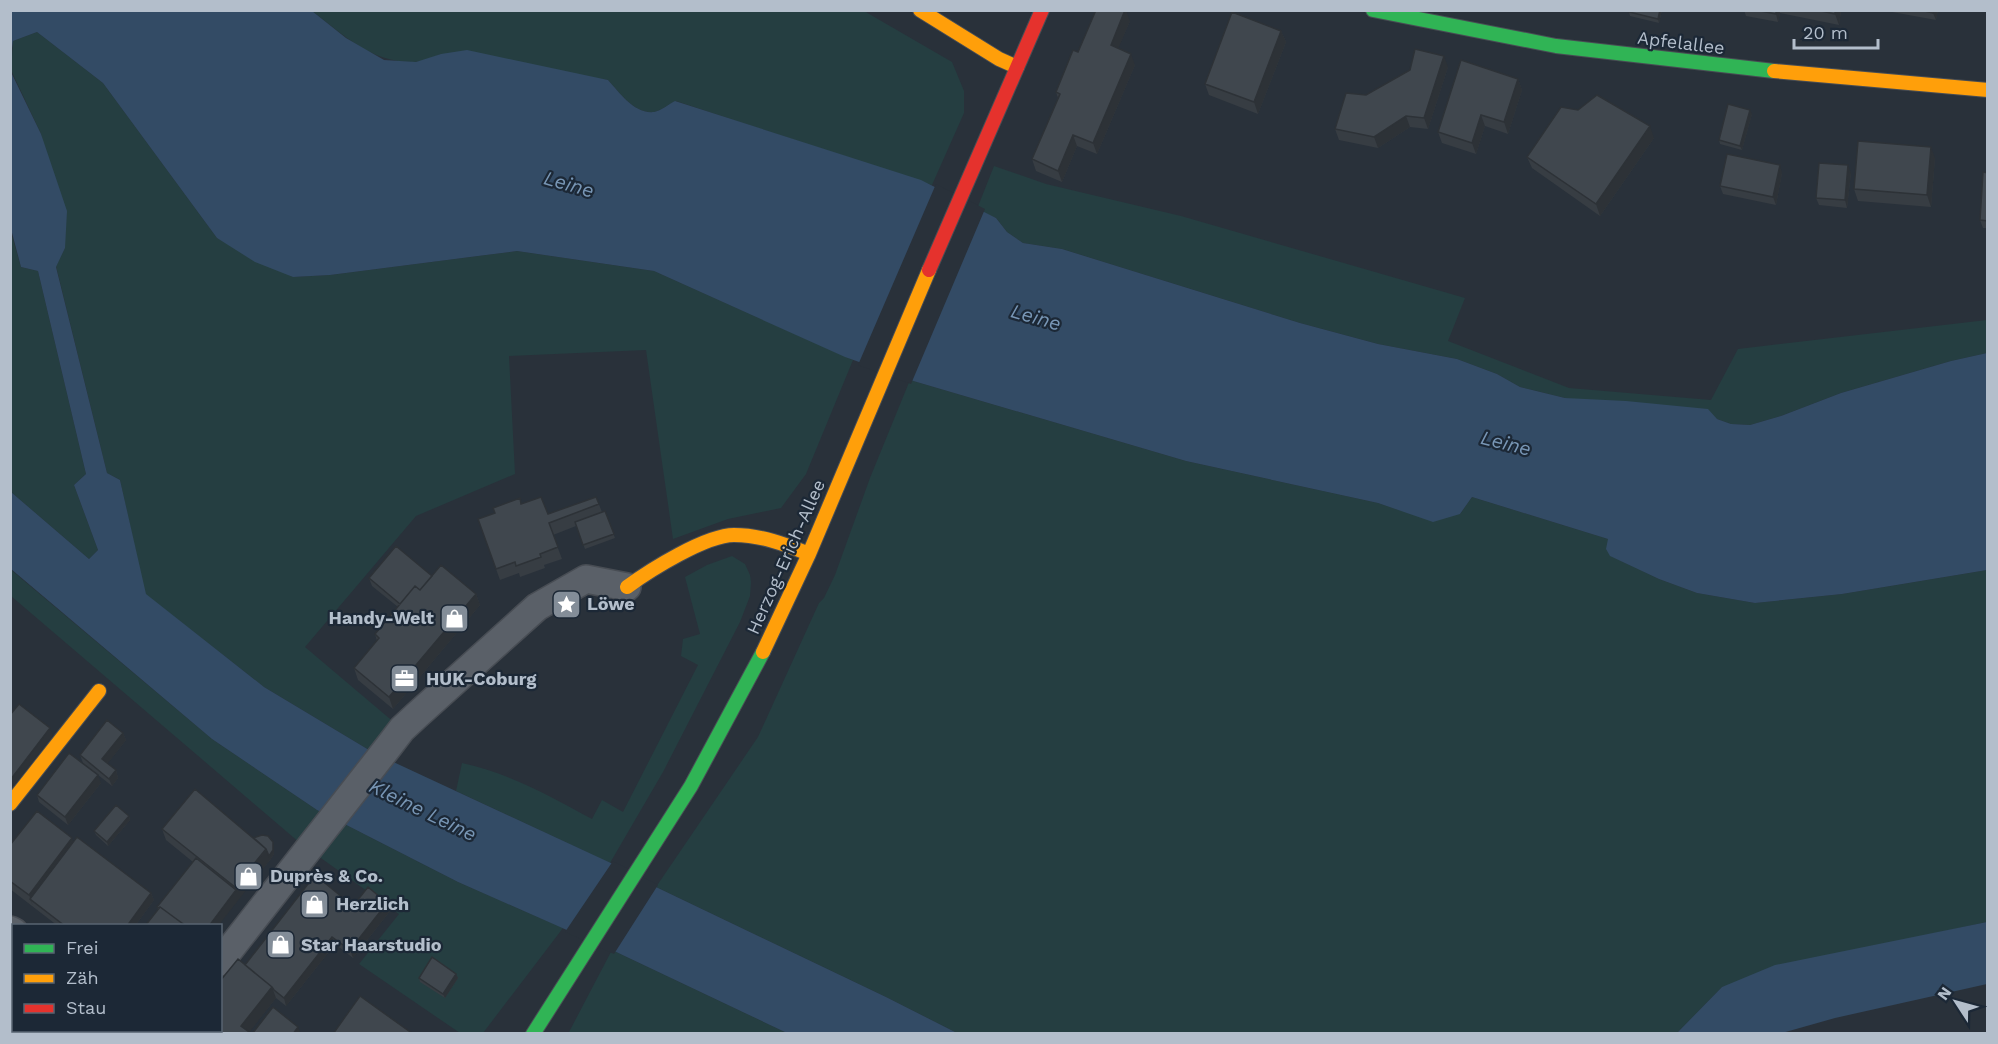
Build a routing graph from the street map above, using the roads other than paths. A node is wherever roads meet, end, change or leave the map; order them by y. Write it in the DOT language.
graph roads {
  1 [pos="920,10"];
  2 [pos="1042,10"];
  3 [pos="1373,10"];
  4 [pos="1017,67"];
  5 [pos="1988,90"];
  6 [pos="809,554"];
  7 [pos="627,587"];
  8 [pos="99,691"];
  9 [pos="10,804"];
  10 [pos="222,960"];
  11 [pos="533,1034"];
  1 -- 4 [label="main road"];
  2 -- 4 [label="main road, Herzog-Erich-Allee"];
  3 -- 5 [label="main road, Apfelallee"];
  4 -- 6 [label="main road, Herzog-Erich-Allee"];
  6 -- 7 [label="main road"];
  6 -- 11 [label="main road, Herzog-Erich-Allee"];
  7 -- 10 [label="street"];
  8 -- 9 [label="main road"];
}
